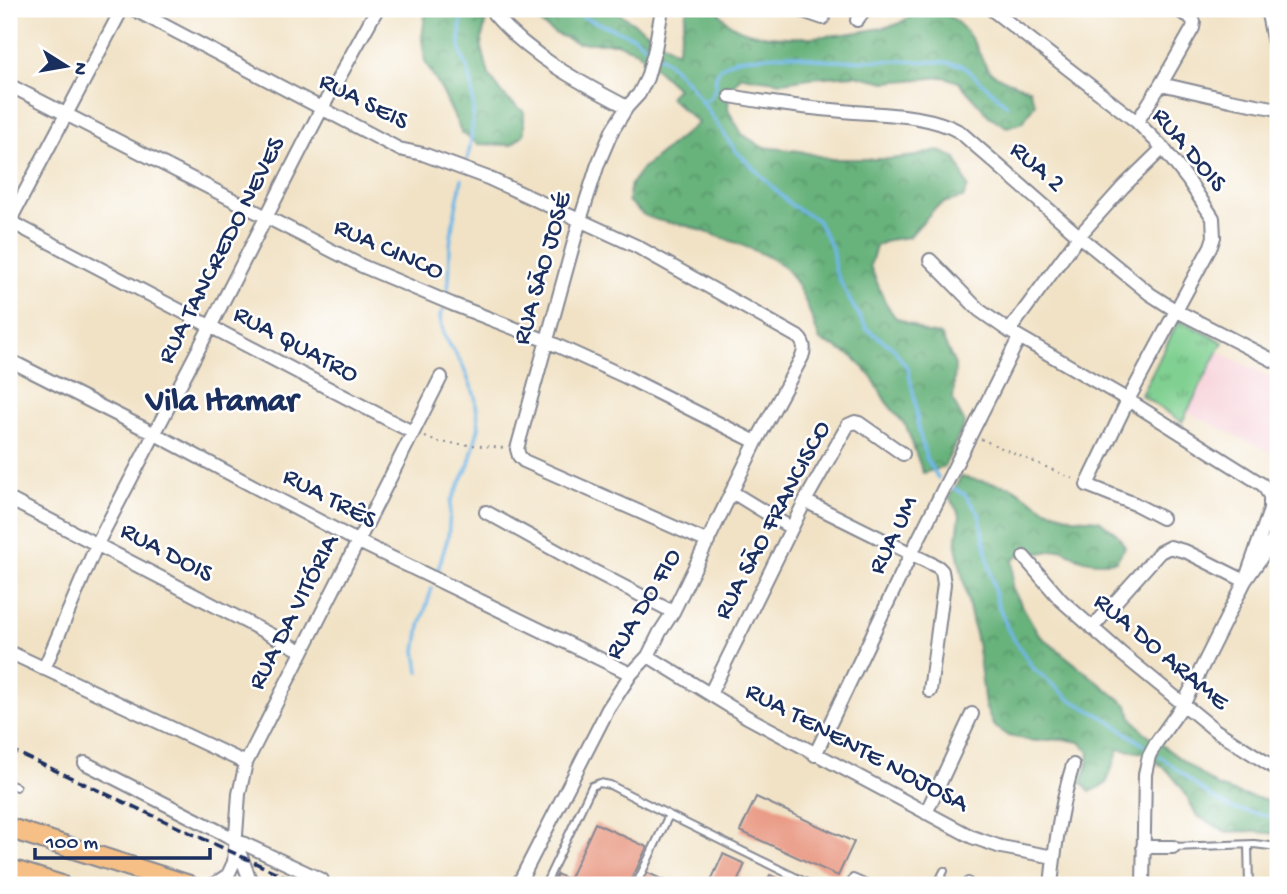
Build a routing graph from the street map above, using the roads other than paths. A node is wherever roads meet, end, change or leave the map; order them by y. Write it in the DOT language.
graph roads {
  1 [pos="122,9"];
  2 [pos="133,9"];
  3 [pos="377,9"];
  4 [pos="662,9"];
  5 [pos="865,9"];
  6 [pos="990,9"];
  7 [pos="1175,9"];
  8 [pos="1267,9"];
  9 [pos="805,10"];
  10 [pos="494,14"];
  11 [pos="823,18"];
  12 [pos="857,20"];
  13 [pos="1278,64"];
  14 [pos="1161,84"];
  15 [pos="9,85"];
  16 [pos="730,96"];
  17 [pos="627,107"];
  18 [pos="321,108"];
  19 [pos="1278,109"];
  20 [pos="67,115"];
  21 [pos="1137,122"];
  22 [pos="1163,148"];
  23 [pos="266,218"];
  24 [pos="580,220"];
  25 [pos="9,222"];
  26 [pos="1079,236"];
  27 [pos="930,260"];
  28 [pos="1175,310"];
  29 [pos="210,327"];
  30 [pos="1014,334"];
  31 [pos="547,341"];
  32 [pos="804,345"];
  33 [pos="9,360"];
  34 [pos="1278,363"];
  35 [pos="441,377"];
  36 [pos="1128,400"];
  37 [pos="412,432"];
  38 [pos="155,434"];
  39 [pos="757,442"];
  40 [pos="903,454"];
  41 [pos="732,492"];
  42 [pos="9,499"];
  43 [pos="805,501"];
  44 [pos="486,512"];
  45 [pos="1162,518"];
  46 [pos="791,528"];
  47 [pos="1278,533"];
  48 [pos="357,541"];
  49 [pos="708,542"];
  50 [pos="97,544"];
  51 [pos="911,554"];
  52 [pos="1024,557"];
  53 [pos="1245,581"];
  54 [pos="673,612"];
  55 [pos="1092,628"];
  56 [pos="302,650"];
  57 [pos="9,652"];
  58 [pos="648,656"];
  59 [pos="44,669"];
  60 [pos="631,674"];
  61 [pos="930,691"];
  62 [pos="710,694"];
  63 [pos="1183,705"];
  64 [pos="972,714"];
  65 [pos="815,755"];
  66 [pos="85,763"];
  67 [pos="246,763"];
  68 [pos="1073,765"];
  69 [pos="1278,770"];
  70 [pos="926,813"];
  71 [pos="669,815"];
  72 [pos="9,828"];
  73 [pos="236,841"];
  74 [pos="1248,845"];
  75 [pos="1173,846"];
  76 [pos="1143,847"];
  77 [pos="1278,847"];
  78 [pos="1054,857"];
  79 [pos="9,869"];
  80 [pos="944,871"];
  81 [pos="322,880"];
  82 [pos="60,885"];
  83 [pos="188,885"];
  84 [pos="213,885"];
  85 [pos="252,885"];
  86 [pos="518,885"];
  87 [pos="545,885"];
  88 [pos="636,885"];
  89 [pos="811,885"];
  90 [pos="849,885"];
  91 [pos="869,885"];
  92 [pos="937,885"];
  93 [pos="1051,885"];
  94 [pos="1143,885"];
  95 [pos="1249,885"];
  1 -- 20 [label="street"];
  2 -- 18 [label="street, RUA SEIS"];
  3 -- 18 [label="street, RUA TANCREDO NEVES"];
  4 -- 17 [label="street, RUA SÃO JOSÉ"];
  5 -- 12 [label="street"];
  6 -- 21 [label="street, RUA DOIS"];
  7 -- 14 [label="street"];
  8 -- 13 [label="street"];
  9 -- 11 [label="street"];
  10 -- 17 [label="street"];
  14 -- 19 [label="street"];
  14 -- 21 [label="street"];
  15 -- 20 [label="street, RUA CINCO"];
  16 -- 26 [label="street, RUA 2"];
  17 -- 24 [label="street, RUA SÃO JOSÉ"];
  18 -- 23 [label="street, RUA TANCREDO NEVES"];
  18 -- 24 [label="street, RUA SEIS"];
  20 -- 23 [label="street, RUA CINCO"];
  20 -- 25 [label="street"];
  21 -- 22 [label="street, RUA DOIS"];
  22 -- 26 [label="street, RUA UM"];
  22 -- 28 [label="street, RUA DOIS"];
  23 -- 29 [label="street, RUA TANCREDO NEVES"];
  23 -- 31 [label="street, RUA CINCO"];
  24 -- 31 [label="street, RUA SÃO JOSÉ"];
  24 -- 32 [label="street, RUA SEIS"];
  25 -- 29 [label="street, RUA QUATRO"];
  26 -- 28 [label="street, RUA 2"];
  26 -- 30 [label="street, RUA UM"];
  27 -- 30 [label="street"];
  28 -- 34 [label="street, RUA 2"];
  28 -- 36 [label="street, RUA DOIS"];
  29 -- 37 [label="street, RUA QUATRO"];
  29 -- 38 [label="street, RUA TANCREDO NEVES"];
  30 -- 36 [label="street"];
  30 -- 51 [label="street, RUA UM"];
  31 -- 39 [label="street, RUA CINCO"];
  31 -- 49 [label="street, RUA SÃO JOSÉ"];
  32 -- 39 [label="street, RUA DO FIO"];
  33 -- 38 [label="street, RUA TRÊS"];
  35 -- 37 [label="street, RUA DA VITÓRIA"];
  36 -- 45 [label="street, RUA DOIS"];
  36 -- 53 [label="street"];
  37 -- 48 [label="street, RUA DA VITÓRIA"];
  38 -- 48 [label="street, RUA TRÊS"];
  38 -- 50 [label="street, RUA TANCREDO NEVES"];
  39 -- 41 [label="street, RUA DO FIO"];
  40 -- 43 [label="street, RUA SÃO FRANCISCO"];
  41 -- 46 [label="street"];
  41 -- 49 [label="street, RUA DO FIO"];
  42 -- 50 [label="street, RUA DOIS"];
  43 -- 46 [label="street, RUA SÃO FRANCISCO"];
  43 -- 51 [label="street"];
  44 -- 54 [label="street"];
  46 -- 62 [label="street, RUA SÃO FRANCISCO"];
  47 -- 53 [label="street"];
  48 -- 56 [label="street, RUA DA VITÓRIA"];
  48 -- 60 [label="street, RUA TRÊS"];
  49 -- 54 [label="street, RUA DO FIO"];
  50 -- 56 [label="street, RUA DOIS"];
  50 -- 59 [label="street, RUA TANCREDO NEVES"];
  51 -- 61 [label="street"];
  51 -- 65 [label="street, RUA UM"];
  52 -- 55 [label="street, RUA DO ARAME"];
  53 -- 55 [label="street"];
  53 -- 63 [label="street"];
  54 -- 58 [label="street, RUA DO FIO"];
  55 -- 63 [label="street, RUA DO ARAME"];
  56 -- 67 [label="street, RUA DA VITÓRIA"];
  57 -- 59 [label="street"];
  58 -- 60 [label="street, RUA DO FIO"];
  58 -- 62 [label="street, RUA TENENTE NOJOSA"];
  59 -- 67 [label="street"];
  60 -- 86 [label="street, RUA DO FIO"];
  62 -- 65 [label="street, RUA TENENTE NOJOSA"];
  63 -- 69 [label="street, RUA DO ARAME"];
  63 -- 76 [label="street"];
  64 -- 70 [label="street"];
  65 -- 70 [label="street, RUA TENENTE NOJOSA"];
  66 -- 73 [label="street"];
  67 -- 73 [label="street, RUA DA VITÓRIA"];
  68 -- 78 [label="street"];
  70 -- 78 [label="street, RUA TENENTE NOJOSA"];
  71 -- 87 [label="lane"];
  71 -- 88 [label="lane"];
  71 -- 89 [label="lane"];
  72 -- 83 [label="highway"];
  73 -- 81 [label="street"];
  73 -- 84 [label="street, RUA DA VITÓRIA"];
  73 -- 85 [label="street, RUA DA VITÓRIA"];
  74 -- 75 [label="lane"];
  74 -- 77 [label="lane"];
  74 -- 95 [label="lane"];
  75 -- 76 [label="street"];
  76 -- 94 [label="street"];
  78 -- 93 [label="street"];
  79 -- 82 [label="highway"];
  80 -- 92 [label="lane"];
  90 -- 91 [label="lane"];
}
